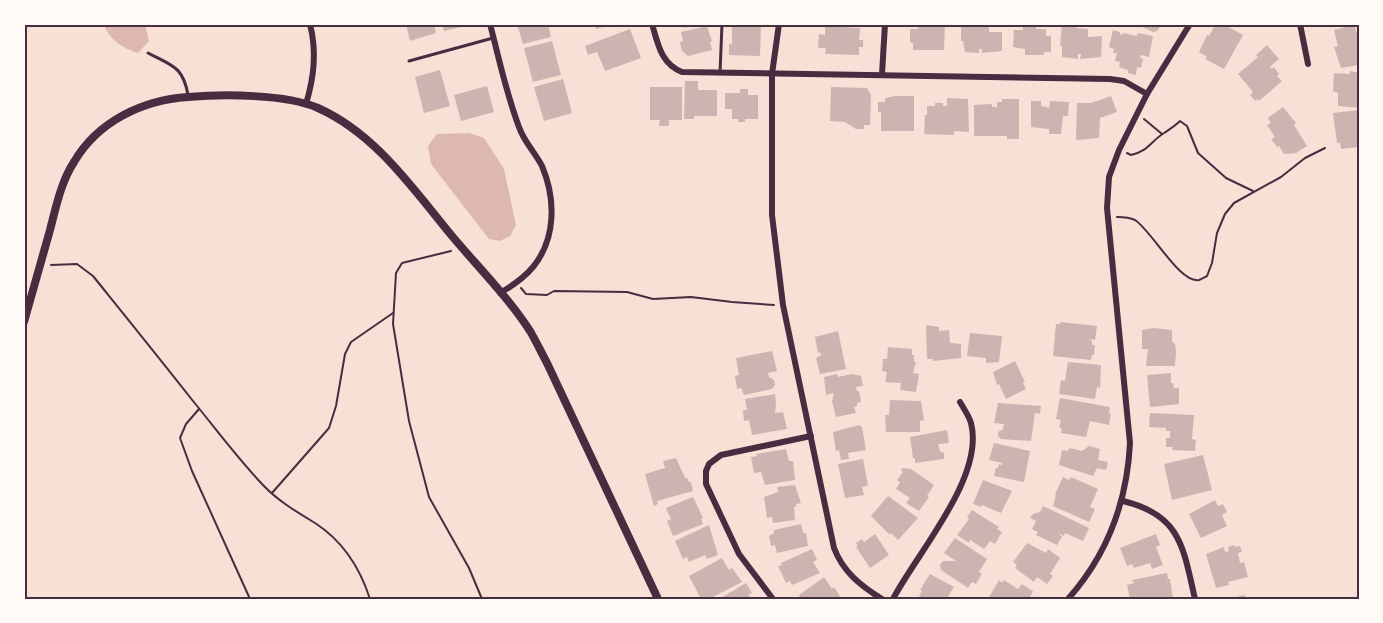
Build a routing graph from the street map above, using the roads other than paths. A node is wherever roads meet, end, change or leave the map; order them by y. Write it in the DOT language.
graph roads {
  1 [pos="310,24"];
  2 [pos="490,24"];
  3 [pos="652,24"];
  4 [pos="722,24"];
  5 [pos="779,24"];
  6 [pos="885,24"];
  7 [pos="1190,24"];
  8 [pos="1300,24"];
  9 [pos="493,38"];
  10 [pos="148,53"];
  11 [pos="409,62"];
  12 [pos="1308,64"];
  13 [pos="720,73"];
  14 [pos="772,74"];
  15 [pos="882,74"];
  16 [pos="1147,94"];
  17 [pos="189,97"];
  18 [pos="306,104"];
  19 [pos="500,293"];
  20 [pos="24,322"];
  21 [pos="960,402"];
  22 [pos="811,436"];
  23 [pos="1123,501"];
  24 [pos="658,599"];
  25 [pos="772,599"];
  26 [pos="882,599"];
  27 [pos="893,599"];
  28 [pos="1068,599"];
  29 [pos="1195,599"];
  1 -- 18 [label="street"];
  2 -- 9 [label="street"];
  3 -- 13 [label="street"];
  4 -- 13 [label="lane"];
  5 -- 14 [label="street"];
  6 -- 15 [label="street"];
  7 -- 16 [label="street"];
  8 -- 12 [label="street"];
  9 -- 11 [label="lane"];
  9 -- 19 [label="street"];
  10 -- 17 [label="lane"];
  13 -- 14 [label="street"];
  14 -- 15 [label="street"];
  14 -- 22 [label="street"];
  15 -- 16 [label="street"];
  16 -- 23 [label="street"];
  17 -- 18 [label="street"];
  17 -- 20 [label="street"];
  18 -- 19 [label="street"];
  19 -- 24 [label="street"];
  21 -- 27 [label="street"];
  22 -- 25 [label="street"];
  22 -- 26 [label="street"];
  23 -- 28 [label="street"];
  23 -- 29 [label="street"];
}
